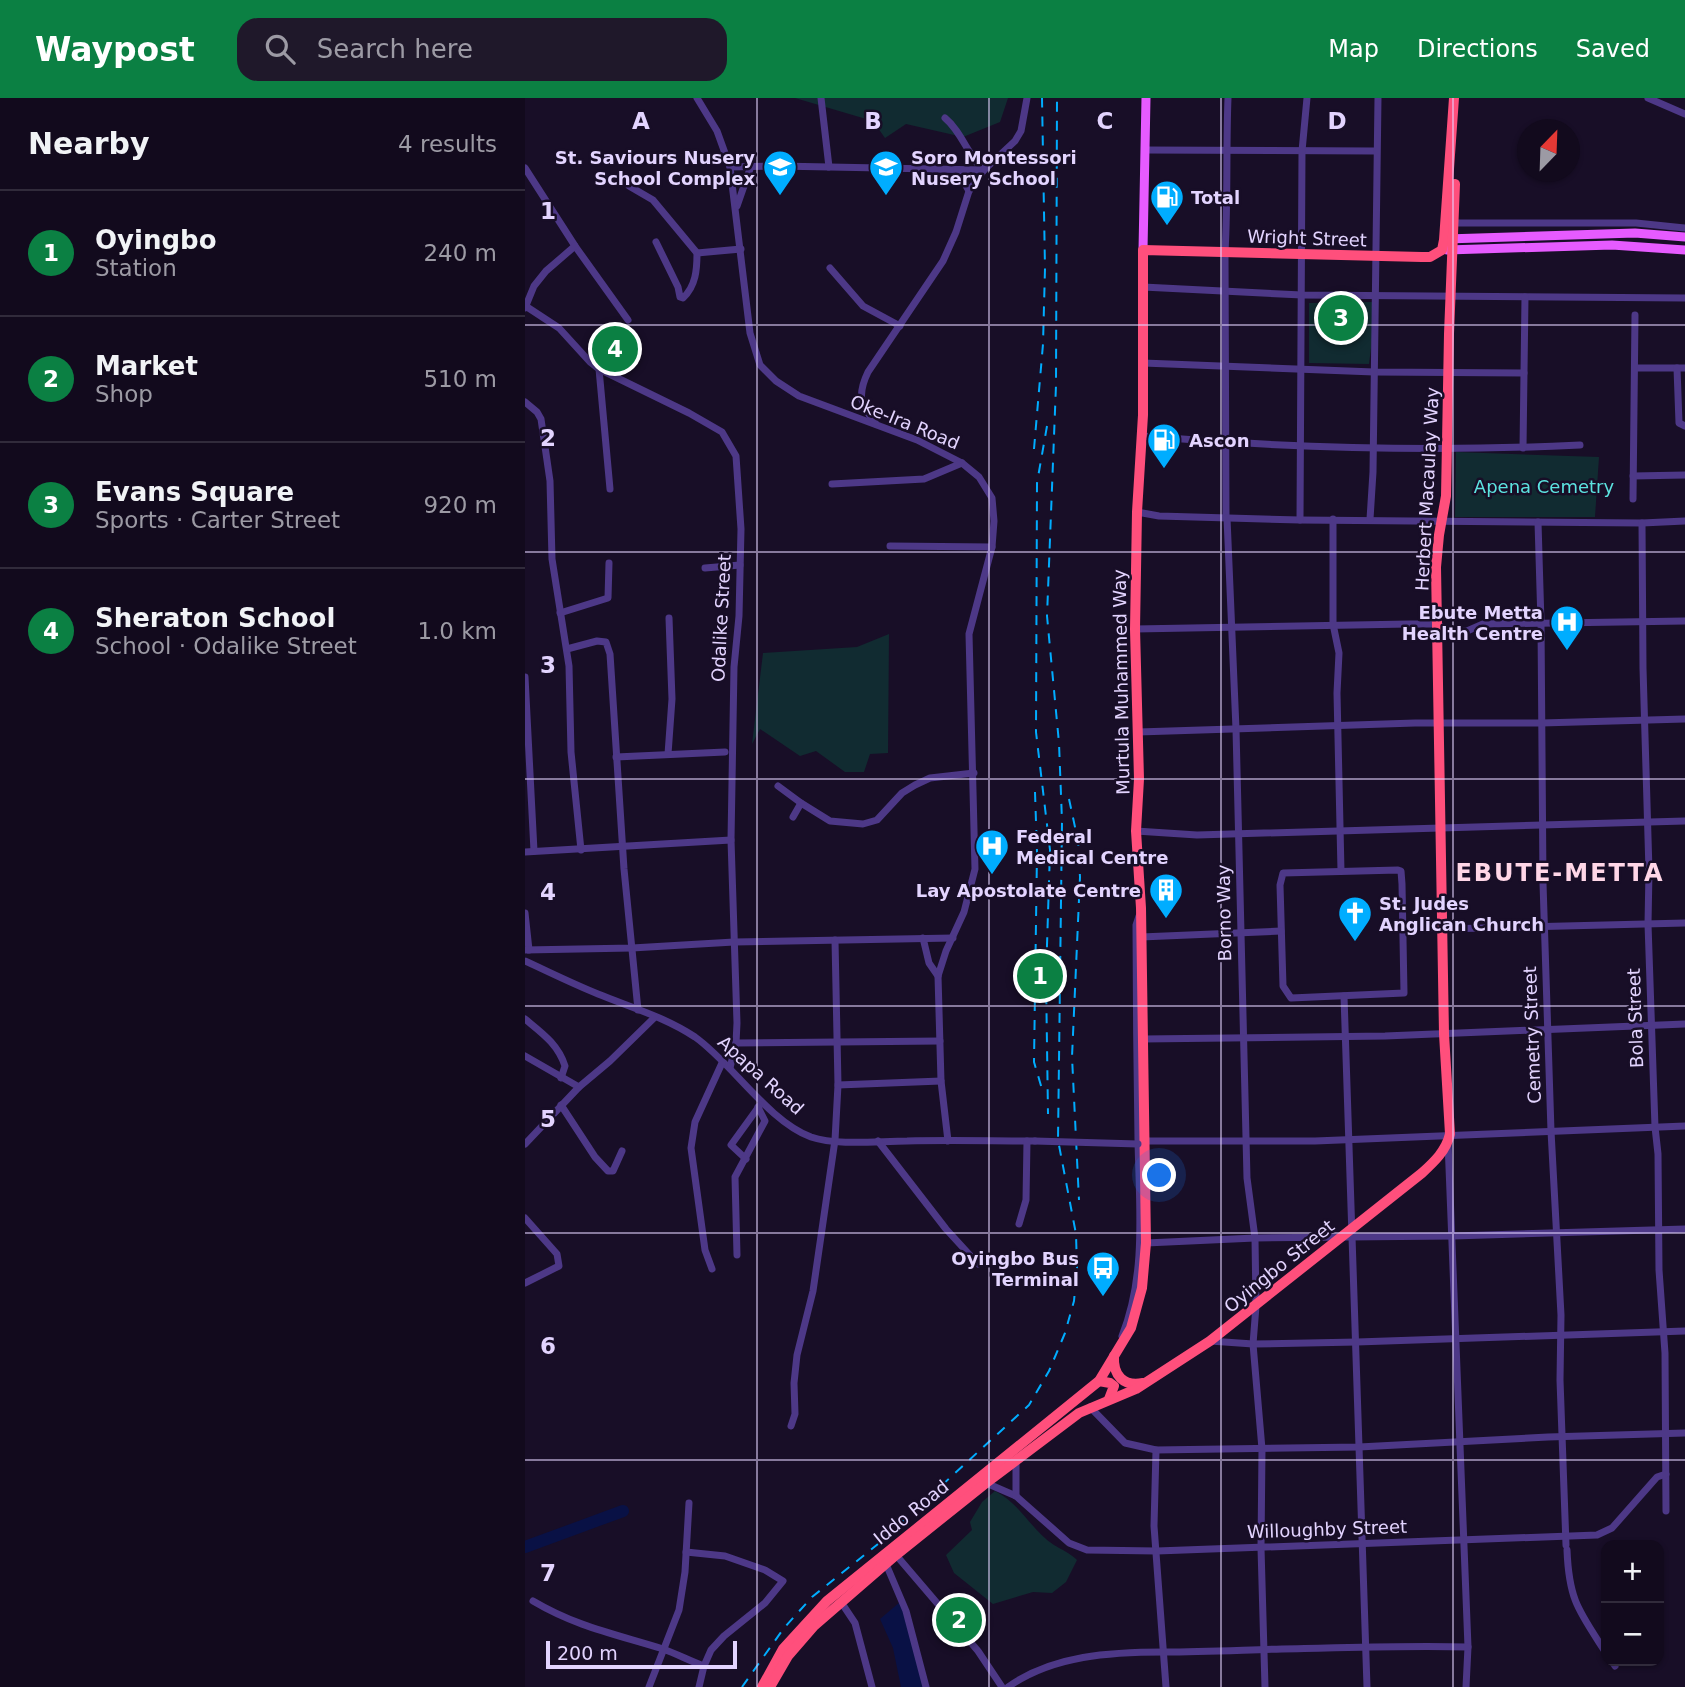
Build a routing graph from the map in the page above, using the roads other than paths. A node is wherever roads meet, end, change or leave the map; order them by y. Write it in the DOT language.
graph roads {
  1 [pos="697,98"];
  2 [pos="821,98"];
  3 [pos="1027,98"];
  4 [pos="1146,98"];
  5 [pos="1229,98"];
  6 [pos="1307,98"];
  7 [pos="1378,98"];
  8 [pos="1456,98"];
  9 [pos="1648,98"];
  10 [pos="1685,114"];
  11 [pos="945,118"];
  12 [pos="1145,149"];
  13 [pos="1226,150"];
  14 [pos="1302,151"];
  15 [pos="1375,151"];
  16 [pos="751,166"];
  17 [pos="730,167"];
  18 [pos="829,167"];
  19 [pos="525,168"];
  20 [pos="957,170"];
  21 [pos="984,170"];
  22 [pos="629,186"];
  23 [pos="969,191"];
  24 [pos="736,210"];
  25 [pos="1450,224"];
  26 [pos="1685,228"];
  27 [pos="1685,237"];
  28 [pos="656,242"];
  29 [pos="1448,244"];
  30 [pos="575,246"];
  31 [pos="741,249"];
  32 [pos="1143,250"];
  33 [pos="1685,250"];
  34 [pos="1224,252"];
  35 [pos="697,253"];
  36 [pos="1301,254"];
  37 [pos="1375,256"];
  38 [pos="830,268"];
  39 [pos="1143,287"];
  40 [pos="1225,293"];
  41 [pos="1302,295"];
  42 [pos="1375,296"];
  43 [pos="1525,297"];
  44 [pos="1450,298"];
  45 [pos="1685,298"];
  46 [pos="526,308"];
  47 [pos="1635,315"];
  48 [pos="628,320"];
  49 [pos="900,326"];
  50 [pos="1143,363"];
  51 [pos="1227,368"];
  52 [pos="1635,368"];
  53 [pos="1681,368"];
  54 [pos="599,369"];
  55 [pos="1302,370"];
  56 [pos="1449,371"];
  57 [pos="1374,372"];
  58 [pos="1524,373"];
  59 [pos="525,402"];
  60 [pos="877,425"];
  61 [pos="1685,426"];
  62 [pos="1142,436"];
  63 [pos="1226,443"];
  64 [pos="1580,445"];
  65 [pos="1301,446"];
  66 [pos="1373,447"];
  67 [pos="1523,447"];
  68 [pos="1447,448"];
  69 [pos="963,463"];
  70 [pos="1685,475"];
  71 [pos="1633,476"];
  72 [pos="832,484"];
  73 [pos="610,489"];
  74 [pos="1633,499"];
  75 [pos="1137,512"];
  76 [pos="1226,518"];
  77 [pos="1333,519"];
  78 [pos="1370,519"];
  79 [pos="1300,520"];
  80 [pos="1441,521"];
  81 [pos="1685,521"];
  82 [pos="1538,522"];
  83 [pos="1642,523"];
  84 [pos="890,546"];
  85 [pos="992,547"];
  86 [pos="609,563"];
  87 [pos="740,565"];
  88 [pos="705,568"];
  89 [pos="560,613"];
  90 [pos="669,618"];
  91 [pos="1685,621"];
  92 [pos="1642,622"];
  93 [pos="1541,623"];
  94 [pos="1333,624"];
  95 [pos="1438,624"];
  96 [pos="1231,627"];
  97 [pos="1135,629"];
  98 [pos="567,649"];
  99 [pos="525,677"];
  100 [pos="1685,719"];
  101 [pos="1645,721"];
  102 [pos="1437,723"];
  103 [pos="1541,723"];
  104 [pos="1338,726"];
  105 [pos="1236,729"];
  106 [pos="1138,732"];
  107 [pos="725,752"];
  108 [pos="668,754"];
  109 [pos="616,757"];
  110 [pos="974,773"];
  111 [pos="778,786"];
  112 [pos="801,803"];
  113 [pos="793,817"];
  114 [pos="1685,821"];
  115 [pos="1647,822"];
  116 [pos="1543,826"];
  117 [pos="1441,827"];
  118 [pos="1340,830"];
  119 [pos="1136,831"];
  120 [pos="1238,833"];
  121 [pos="731,840"];
  122 [pos="623,847"];
  123 [pos="581,850"];
  124 [pos="534,851"];
  125 [pos="525,852"];
  126 [pos="1341,872"];
  127 [pos="1141,908"];
  128 [pos="525,913"];
  129 [pos="1685,923"];
  130 [pos="1648,924"];
  131 [pos="1545,925"];
  132 [pos="1402,927"];
  133 [pos="1443,929"];
  134 [pos="1281,931"];
  135 [pos="1241,933"];
  136 [pos="1141,937"];
  137 [pos="923,938"];
  138 [pos="953,938"];
  139 [pos="835,940"];
  140 [pos="734,942"];
  141 [pos="632,948"];
  142 [pos="527,950"];
  143 [pos="525,961"];
  144 [pos="938,976"];
  145 [pos="1345,996"];
  146 [pos="638,1010"];
  147 [pos="655,1017"];
  148 [pos="525,1019"];
  149 [pos="1685,1024"];
  150 [pos="1652,1026"];
  151 [pos="1547,1031"];
  152 [pos="1444,1034"];
  153 [pos="1346,1036"];
  154 [pos="1243,1037"];
  155 [pos="1143,1039"];
  156 [pos="940,1041"];
  157 [pos="736,1043"];
  158 [pos="838,1043"];
  159 [pos="525,1056"];
  160 [pos="722,1063"];
  161 [pos="730,1068"];
  162 [pos="561,1078"];
  163 [pos="941,1081"];
  164 [pos="838,1085"];
  165 [pos="579,1087"];
  166 [pos="760,1104"];
  167 [pos="561,1105"];
  168 [pos="1685,1126"];
  169 [pos="1655,1127"];
  170 [pos="1551,1131"];
  171 [pos="1449,1138"];
  172 [pos="1348,1139"];
  173 [pos="835,1140"];
  174 [pos="878,1141"];
  175 [pos="948,1141"];
  176 [pos="1031,1141"];
  177 [pos="1141,1142"];
  178 [pos="1247,1142"];
  179 [pos="525,1144"];
  180 [pos="622,1151"];
  181 [pos="746,1159"];
  182 [pos="525,1217"];
  183 [pos="1019,1224"];
  184 [pos="1658,1229"];
  185 [pos="1685,1229"];
  186 [pos="1556,1232"];
  187 [pos="1348,1233"];
  188 [pos="1453,1236"];
  189 [pos="1255,1238"];
  190 [pos="1146,1243"];
  191 [pos="737,1255"];
  192 [pos="978,1264"];
  193 [pos="712,1269"];
  194 [pos="525,1283"];
  195 [pos="1256,1306"];
  196 [pos="1663,1331"];
  197 [pos="1685,1331"];
  198 [pos="1561,1334"];
  199 [pos="1458,1339"];
  200 [pos="1210,1341"];
  201 [pos="1357,1342"];
  202 [pos="1253,1344"];
  203 [pos="1114,1356"];
  204 [pos="1099,1381"];
  205 [pos="1149,1381"];
  206 [pos="1109,1399"];
  207 [pos="1090,1407"];
  208 [pos="792,1426"];
  209 [pos="1665,1433"];
  210 [pos="1685,1433"];
  211 [pos="1563,1437"];
  212 [pos="1461,1440"];
  213 [pos="1359,1447"];
  214 [pos="1262,1449"];
  215 [pos="1156,1450"];
  216 [pos="1016,1460"];
  217 [pos="1666,1474"];
  218 [pos="986,1483"];
  219 [pos="1016,1496"];
  220 [pos="689,1503"];
  221 [pos="1666,1511"];
  222 [pos="1464,1541"];
  223 [pos="1362,1542"];
  224 [pos="1566,1544"];
  225 [pos="1261,1548"];
  226 [pos="1157,1551"];
  227 [pos="687,1552"];
  228 [pos="896,1555"];
  229 [pos="885,1564"];
  230 [pos="533,1601"];
  231 [pos="841,1602"];
  232 [pos="1365,1646"];
  233 [pos="1601,1646"];
  234 [pos="1468,1647"];
  235 [pos="663,1650"];
  236 [pos="1263,1650"];
  237 [pos="1162,1652"];
  238 [pos="704,1666"];
  239 [pos="649,1687"];
  240 [pos="699,1687"];
  241 [pos="762,1687"];
  242 [pos="771,1687"];
  243 [pos="872,1687"];
  244 [pos="926,1687"];
  245 [pos="1002,1687"];
  246 [pos="1008,1687"];
  247 [pos="1166,1687"];
  248 [pos="1265,1687"];
  249 [pos="1367,1687"];
  250 [pos="1466,1687"];
  1 -- 17 [label="street, Oke-Ira Road"];
  2 -- 18 [label="street"];
  3 -- 21 [label="street"];
  4 -- 12 [label="main road, Murtula Muhammed Way"];
  5 -- 13 [label="street, Borno Way"];
  6 -- 14 [label="street"];
  7 -- 15 [label="street"];
  8 -- 25 [label="highway"];
  9 -- 10 [label="street"];
  11 -- 21 [label="street"];
  12 -- 13 [label="street"];
  12 -- 32 [label="main road, Murtula Muhammed Way"];
  13 -- 14 [label="street"];
  13 -- 34 [label="street, Borno Way"];
  14 -- 15 [label="street"];
  14 -- 36 [label="street"];
  15 -- 37 [label="street"];
  16 -- 17 [label="street"];
  16 -- 18 [label="street"];
  16 -- 24 [label="street"];
  17 -- 24 [label="street, Oke-Ira Road"];
  18 -- 20 [label="street"];
  19 -- 30 [label="street"];
  20 -- 21 [label="street"];
  20 -- 23 [label="street"];
  21 -- 23 [label="street"];
  22 -- 35 [label="street"];
  23 -- 49 [label="street"];
  24 -- 31 [label="street, Oke-Ira Road"];
  25 -- 26 [label="street"];
  25 -- 29 [label="highway"];
  27 -- 29 [label="main road"];
  28 -- 35 [label="street"];
  29 -- 33 [label="main road"];
  29 -- 37 [label="highway, Wright Street"];
  29 -- 44 [label="highway, Herbert Macaulay Way"];
  30 -- 46 [label="street"];
  30 -- 48 [label="street"];
  31 -- 35 [label="street"];
  31 -- 60 [label="street, Oke-Ira Road"];
  32 -- 34 [label="highway, Wright Street"];
  32 -- 39 [label="highway, Murtula Muhammed Way"];
  34 -- 36 [label="highway, Wright Street"];
  34 -- 40 [label="street, Borno Way"];
  36 -- 37 [label="highway, Wright Street"];
  36 -- 41 [label="street"];
  37 -- 42 [label="street"];
  38 -- 49 [label="street"];
  39 -- 40 [label="street"];
  39 -- 50 [label="highway, Murtula Muhammed Way"];
  40 -- 41 [label="street"];
  40 -- 51 [label="street, Borno Way"];
  41 -- 42 [label="street"];
  41 -- 55 [label="street"];
  42 -- 44 [label="street"];
  42 -- 57 [label="street"];
  43 -- 44 [label="street"];
  43 -- 45 [label="street"];
  43 -- 58 [label="street"];
  44 -- 56 [label="highway, Herbert Macaulay Way"];
  46 -- 54 [label="street, Odalike Street"];
  47 -- 52 [label="street"];
  49 -- 60 [label="street"];
  50 -- 51 [label="street"];
  50 -- 62 [label="highway, Murtula Muhammed Way"];
  51 -- 55 [label="street"];
  51 -- 63 [label="street, Borno Way"];
  52 -- 53 [label="street"];
  52 -- 71 [label="street"];
  53 -- 61 [label="street"];
  54 -- 73 [label="street"];
  54 -- 87 [label="street, Odalike Street"];
  55 -- 57 [label="street"];
  55 -- 65 [label="street"];
  56 -- 57 [label="street"];
  56 -- 58 [label="street"];
  56 -- 68 [label="highway, Herbert Macaulay Way"];
  57 -- 66 [label="street"];
  58 -- 67 [label="street"];
  59 -- 89 [label="street"];
  60 -- 69 [label="street, Oke-Ira Road"];
  62 -- 63 [label="street"];
  62 -- 75 [label="highway, Murtula Muhammed Way"];
  63 -- 65 [label="street"];
  63 -- 76 [label="street, Borno Way"];
  64 -- 67 [label="street"];
  65 -- 66 [label="street"];
  65 -- 79 [label="street"];
  66 -- 68 [label="street"];
  66 -- 78 [label="street"];
  67 -- 68 [label="street"];
  68 -- 80 [label="highway, Herbert Macaulay Way"];
  69 -- 72 [label="street"];
  69 -- 85 [label="street, Oke-Ira Road"];
  70 -- 71 [label="street"];
  71 -- 74 [label="street"];
  75 -- 76 [label="street"];
  75 -- 97 [label="highway, Murtula Muhammed Way"];
  76 -- 79 [label="street"];
  76 -- 96 [label="street, Borno Way"];
  77 -- 78 [label="street"];
  77 -- 79 [label="street"];
  77 -- 94 [label="street"];
  78 -- 80 [label="street"];
  80 -- 82 [label="street"];
  80 -- 95 [label="highway, Herbert Macaulay Way"];
  81 -- 83 [label="street"];
  82 -- 83 [label="street"];
  82 -- 93 [label="street, Cemetry Street"];
  83 -- 92 [label="street, Bola Street"];
  84 -- 85 [label="street"];
  85 -- 110 [label="street, Oke-Ira Road"];
  86 -- 89 [label="street"];
  87 -- 88 [label="street"];
  87 -- 121 [label="street, Odalike Street"];
  89 -- 98 [label="street"];
  90 -- 108 [label="street"];
  91 -- 92 [label="street"];
  92 -- 93 [label="street"];
  92 -- 101 [label="street, Bola Street"];
  93 -- 95 [label="street"];
  93 -- 103 [label="street, Cemetry Street"];
  94 -- 95 [label="street"];
  94 -- 96 [label="street"];
  94 -- 104 [label="street"];
  95 -- 102 [label="highway, Herbert Macaulay Way"];
  96 -- 97 [label="street"];
  96 -- 105 [label="street, Borno Way"];
  97 -- 106 [label="highway, Murtula Muhammed Way"];
  98 -- 109 [label="street"];
  98 -- 123 [label="street"];
  99 -- 124 [label="street"];
  100 -- 101 [label="street"];
  101 -- 103 [label="street"];
  101 -- 115 [label="street, Bola Street"];
  102 -- 103 [label="street"];
  102 -- 104 [label="street"];
  102 -- 117 [label="highway, Herbert Macaulay Way"];
  103 -- 116 [label="street, Cemetry Street"];
  104 -- 105 [label="street"];
  104 -- 118 [label="street"];
  105 -- 106 [label="street"];
  105 -- 120 [label="street, Borno Way"];
  106 -- 119 [label="highway, Murtula Muhammed Way"];
  107 -- 108 [label="street"];
  108 -- 109 [label="street"];
  109 -- 122 [label="street"];
  110 -- 112 [label="street"];
  110 -- 138 [label="street, Oke-Ira Road"];
  111 -- 112 [label="street"];
  112 -- 113 [label="street"];
  114 -- 115 [label="street"];
  115 -- 116 [label="street"];
  115 -- 130 [label="street, Bola Street"];
  116 -- 117 [label="street"];
  116 -- 131 [label="street, Cemetry Street"];
  117 -- 118 [label="street"];
  117 -- 133 [label="highway, Herbert Macaulay Way"];
  118 -- 120 [label="street"];
  118 -- 126 [label="street"];
  119 -- 120 [label="street"];
  119 -- 127 [label="highway, Murtula Muhammed Way"];
  120 -- 135 [label="street, Borno Way"];
  121 -- 122 [label="street"];
  121 -- 140 [label="street, Odalike Street"];
  122 -- 123 [label="street"];
  122 -- 141 [label="street"];
  123 -- 124 [label="street"];
  124 -- 125 [label="street"];
  126 -- 132 [label="street"];
  126 -- 134 [label="street"];
  127 -- 136 [label="highway, Murtula Muhammed Way"];
  127 -- 177 [label="street"];
  128 -- 142 [label="street"];
  129 -- 130 [label="street"];
  130 -- 131 [label="street"];
  130 -- 150 [label="street, Bola Street"];
  131 -- 133 [label="street"];
  131 -- 151 [label="street, Cemetry Street"];
  132 -- 133 [label="street"];
  132 -- 145 [label="street"];
  133 -- 152 [label="highway, Herbert Macaulay Way"];
  134 -- 135 [label="street"];
  134 -- 145 [label="street"];
  135 -- 136 [label="street"];
  135 -- 154 [label="street, Borno Way"];
  136 -- 155 [label="highway, Murtula Muhammed Way"];
  137 -- 138 [label="street"];
  137 -- 139 [label="street"];
  137 -- 144 [label="street"];
  138 -- 144 [label="street, Oke-Ira Road"];
  139 -- 140 [label="street"];
  139 -- 158 [label="street"];
  140 -- 141 [label="street"];
  140 -- 157 [label="street, Odalike Street"];
  141 -- 142 [label="street"];
  141 -- 146 [label="street"];
  143 -- 146 [label="street, Apapa Road"];
  144 -- 156 [label="street"];
  145 -- 153 [label="street"];
  146 -- 147 [label="street, Apapa Road"];
  147 -- 160 [label="street, Apapa Road"];
  147 -- 165 [label="street"];
  148 -- 162 [label="street"];
  149 -- 150 [label="street"];
  150 -- 151 [label="street"];
  150 -- 169 [label="street, Bola Street"];
  151 -- 152 [label="street"];
  151 -- 170 [label="street, Cemetry Street"];
  152 -- 153 [label="street"];
  152 -- 171 [label="highway, Herbert Macaulay Way"];
  153 -- 154 [label="street"];
  153 -- 172 [label="street"];
  154 -- 155 [label="street"];
  154 -- 178 [label="street, Borno Way"];
  155 -- 177 [label="highway, Murtula Muhammed Way"];
  156 -- 158 [label="street"];
  156 -- 163 [label="street"];
  157 -- 158 [label="street"];
  157 -- 161 [label="street, Odalike Street"];
  158 -- 164 [label="street"];
  159 -- 162 [label="street"];
  160 -- 161 [label="street, Apapa Road"];
  160 -- 193 [label="street"];
  161 -- 166 [label="street, Apapa Road"];
  162 -- 165 [label="street"];
  163 -- 164 [label="street"];
  163 -- 175 [label="street"];
  164 -- 173 [label="street"];
  165 -- 167 [label="street"];
  166 -- 173 [label="street, Apapa Road"];
  166 -- 181 [label="street"];
  166 -- 181 [label="street"];
  167 -- 179 [label="street"];
  167 -- 180 [label="street"];
  168 -- 169 [label="street, Apapa Road"];
  169 -- 170 [label="street, Apapa Road"];
  169 -- 184 [label="street, Bola Street"];
  170 -- 171 [label="street, Apapa Road"];
  170 -- 186 [label="street, Cemetry Street"];
  171 -- 172 [label="street, Apapa Road"];
  171 -- 187 [label="highway, Oyingbo Street"];
  171 -- 188 [label="street"];
  172 -- 178 [label="street, Apapa Road"];
  172 -- 187 [label="street"];
  173 -- 174 [label="street, Apapa Road"];
  173 -- 208 [label="street"];
  174 -- 175 [label="street, Apapa Road"];
  174 -- 192 [label="street"];
  175 -- 176 [label="street, Apapa Road"];
  176 -- 177 [label="street, Apapa Road, bridge"];
  176 -- 183 [label="street"];
  177 -- 178 [label="street, Apapa Road"];
  177 -- 190 [label="highway, Murtula Muhammed Way"];
  177 -- 203 [label="street"];
  178 -- 189 [label="street, Borno Way"];
  181 -- 191 [label="street"];
  182 -- 194 [label="street"];
  184 -- 185 [label="street"];
  184 -- 186 [label="street"];
  184 -- 196 [label="street, Bola Street"];
  186 -- 188 [label="street"];
  186 -- 198 [label="street, Cemetry Street"];
  187 -- 188 [label="street"];
  187 -- 189 [label="street"];
  187 -- 195 [label="highway, Oyingbo Street"];
  187 -- 201 [label="street"];
  188 -- 199 [label="street"];
  189 -- 190 [label="street"];
  189 -- 195 [label="street, Borno Way"];
  190 -- 203 [label="highway, Murtula Muhammed Way"];
  195 -- 200 [label="highway, Oyingbo Street"];
  195 -- 202 [label="street, Borno Way"];
  196 -- 197 [label="street"];
  196 -- 198 [label="street"];
  196 -- 209 [label="street, Bola Street"];
  198 -- 199 [label="street"];
  198 -- 211 [label="street, Cemetry Street"];
  199 -- 201 [label="street"];
  199 -- 212 [label="street"];
  200 -- 202 [label="street"];
  200 -- 205 [label="highway, Oyingbo Street"];
  201 -- 202 [label="street"];
  201 -- 213 [label="street"];
  202 -- 214 [label="street, Borno Way"];
  203 -- 204 [label="highway, Murtula Muhammed Way"];
  203 -- 205 [label="highway"];
  204 -- 206 [label="highway"];
  204 -- 241 [label="highway, Iddo Road"];
  205 -- 206 [label="highway, Oyingbo Street"];
  206 -- 207 [label="highway, Iddo Road"];
  207 -- 215 [label="street"];
  207 -- 216 [label="highway, Iddo Road"];
  209 -- 210 [label="street"];
  209 -- 211 [label="street"];
  209 -- 217 [label="street, Bola Street"];
  211 -- 212 [label="street"];
  211 -- 224 [label="street, Cemetry Street"];
  212 -- 213 [label="street"];
  212 -- 222 [label="street"];
  213 -- 214 [label="street"];
  213 -- 223 [label="street"];
  214 -- 215 [label="street"];
  214 -- 225 [label="street, Borno Way"];
  215 -- 226 [label="street"];
  216 -- 218 [label="highway, Iddo Road"];
  216 -- 219 [label="street"];
  217 -- 221 [label="street, Bola Street"];
  217 -- 224 [label="street, Willoughby Street"];
  218 -- 219 [label="street, Willoughby Street"];
  218 -- 228 [label="highway, Iddo Road"];
  219 -- 226 [label="street, Willoughby Street"];
  220 -- 227 [label="street"];
  222 -- 223 [label="street, Willoughby Street"];
  222 -- 224 [label="street, Willoughby Street"];
  222 -- 234 [label="street"];
  223 -- 225 [label="street, Willoughby Street"];
  223 -- 232 [label="street"];
  224 -- 233 [label="street, Cemetry Street"];
  225 -- 226 [label="street, Willoughby Street"];
  225 -- 236 [label="street, Borno Way"];
  226 -- 237 [label="street"];
  227 -- 235 [label="street"];
  227 -- 238 [label="street"];
  228 -- 229 [label="highway, Iddo Road"];
  228 -- 245 [label="street"];
  229 -- 231 [label="highway, Iddo Road"];
  229 -- 244 [label="street"];
  230 -- 235 [label="street"];
  231 -- 242 [label="highway, Iddo Road"];
  231 -- 243 [label="street"];
  232 -- 234 [label="street"];
  232 -- 236 [label="street"];
  232 -- 249 [label="street"];
  234 -- 250 [label="street"];
  235 -- 238 [label="street"];
  235 -- 239 [label="street"];
  236 -- 237 [label="street"];
  236 -- 248 [label="street, Borno Way"];
  237 -- 246 [label="street"];
  237 -- 247 [label="street"];
  238 -- 240 [label="street"];
}
